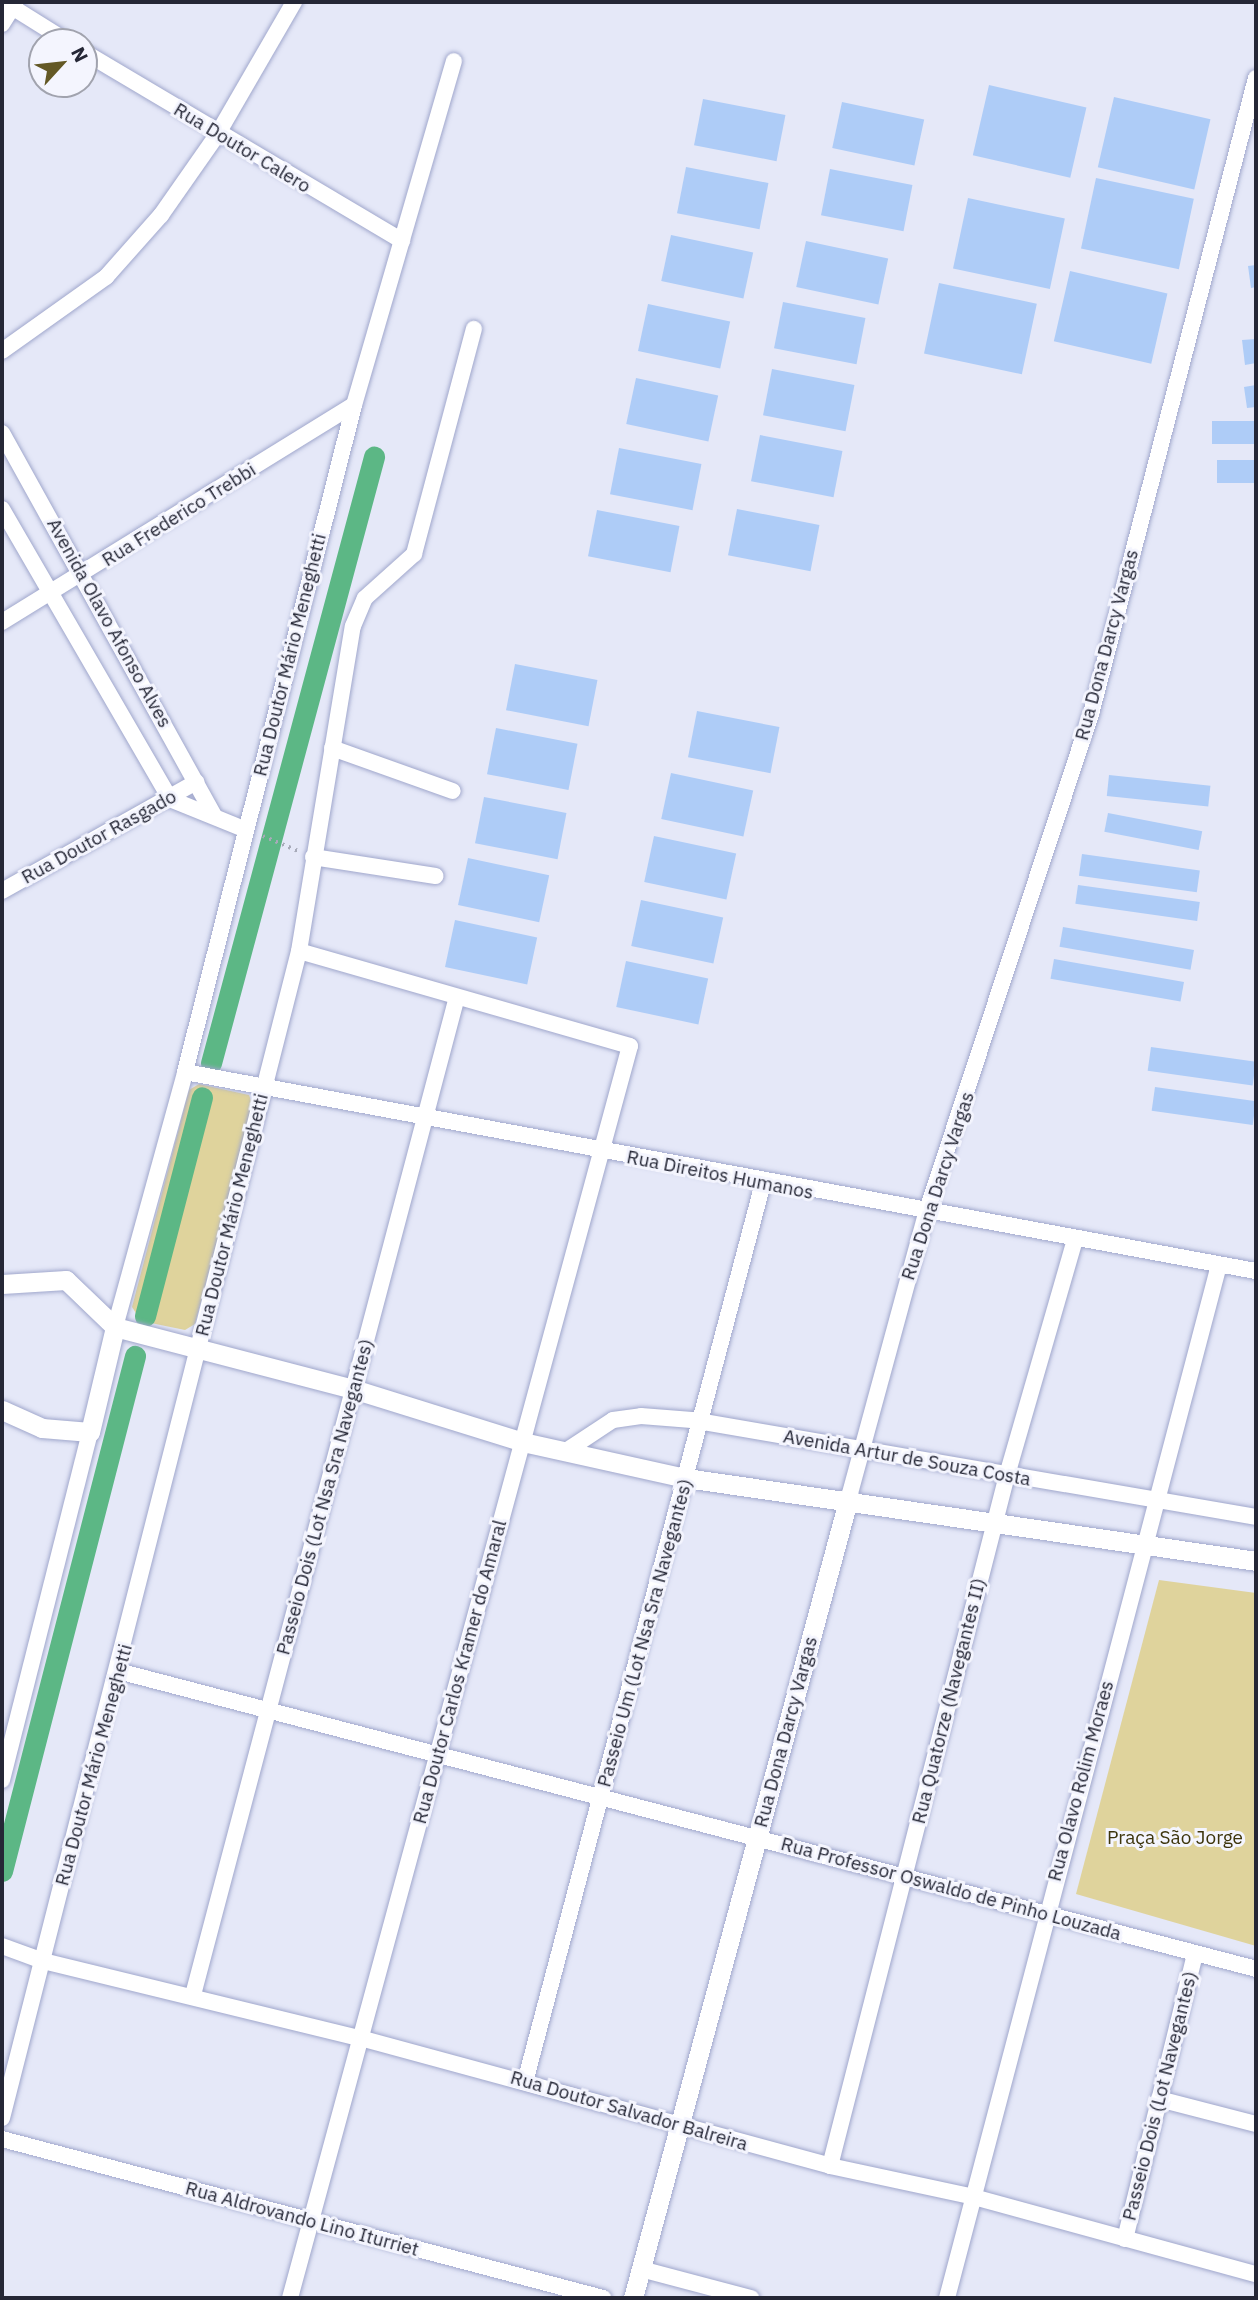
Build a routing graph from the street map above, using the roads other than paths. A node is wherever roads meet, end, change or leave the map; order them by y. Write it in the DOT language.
graph roads {
  1 [pos="294,2"];
  2 [pos="11,3"];
  3 [pos="2,24"];
  4 [pos="48,28"];
  5 [pos="98,61"];
  6 [pos="454,61"];
  7 [pos="1256,78"];
  8 [pos="216,135"];
  9 [pos="402,241"];
  10 [pos="474,330"];
  11 [pos="2,351"];
  12 [pos="354,405"];
  13 [pos="2,433"];
  14 [pos="2,509"];
  15 [pos="84,576"];
  16 [pos="51,593"];
  17 [pos="2,622"];
  18 [pos="332,748"];
  19 [pos="196,782"];
  20 [pos="453,791"];
  21 [pos="170,799"];
  22 [pos="213,814"];
  23 [pos="244,829"];
  24 [pos="313,857"];
  25 [pos="436,876"];
  26 [pos="2,891"];
  27 [pos="299,951"];
  28 [pos="456,1000"];
  29 [pos="185,1072"];
  30 [pos="264,1089"];
  31 [pos="426,1121"];
  32 [pos="598,1152"];
  33 [pos="763,1183"];
  34 [pos="926,1213"];
  35 [pos="1074,1239"];
  36 [pos="1219,1265"];
  37 [pos="1256,1271"];
  38 [pos="2,1284"];
  39 [pos="115,1327"];
  40 [pos="199,1346"];
  41 [pos="353,1389"];
  42 [pos="2,1410"];
  43 [pos="90,1432"];
  44 [pos="523,1442"];
  45 [pos="861,1450"];
  46 [pos="566,1451"];
  47 [pos="1007,1475"];
  48 [pos="687,1478"];
  49 [pos="849,1497"];
  50 [pos="1156,1501"];
  51 [pos="1256,1517"];
  52 [pos="996,1519"];
  53 [pos="1144,1545"];
  54 [pos="1256,1561"];
  55 [pos="118,1671"];
  56 [pos="268,1711"];
  57 [pos="438,1755"];
  58 [pos="2,1780"];
  59 [pos="601,1798"];
  60 [pos="757,1838"];
  61 [pos="904,1877"];
  62 [pos="1045,1914"];
  63 [pos="2,1946"];
  64 [pos="1195,1953"];
  65 [pos="43,1961"];
  66 [pos="1256,1969"];
  67 [pos="193,1995"];
  68 [pos="360,2038"];
  69 [pos="525,2082"];
  70 [pos="1159,2099"];
  71 [pos="2,2118"];
  72 [pos="1256,2124"];
  73 [pos="678,2126"];
  74 [pos="2,2139"];
  75 [pos="830,2166"];
  76 [pos="970,2196"];
  77 [pos="311,2221"];
  78 [pos="1125,2239"];
  79 [pos="641,2269"];
  80 [pos="1256,2274"];
  81 [pos="290,2298"];
  82 [pos="603,2298"];
  83 [pos="633,2298"];
  84 [pos="751,2298"];
  85 [pos="947,2298"];
  1 -- 8 [label="street"];
  2 -- 3 [label="street"];
  2 -- 4 [label="street"];
  5 -- 8 [label="street, Rua Doutor Calero"];
  6 -- 9 [label="street, Rua Doutor Mário Meneghetti"];
  7 -- 34 [label="street, Rua Dona Darcy Vargas"];
  8 -- 9 [label="street, Rua Doutor Calero"];
  8 -- 11 [label="street"];
  9 -- 12 [label="street, Rua Doutor Mário Meneghetti"];
  10 -- 18 [label="street, Rua Doutor Mário Meneghetti"];
  12 -- 15 [label="street, Rua Frederico Trebbi"];
  12 -- 23 [label="street, Rua Doutor Mário Meneghetti"];
  13 -- 15 [label="street, Avenida Olavo Afonso Alves"];
  14 -- 16 [label="street, Avenida Olavo Afonso Alves"];
  15 -- 16 [label="street, Rua Frederico Trebbi"];
  15 -- 19 [label="street, Avenida Olavo Afonso Alves"];
  16 -- 17 [label="street, Rua Frederico Trebbi"];
  16 -- 21 [label="street, Avenida Olavo Afonso Alves"];
  18 -- 20 [label="street"];
  18 -- 24 [label="street, Rua Doutor Mário Meneghetti"];
  19 -- 21 [label="street, Rua Doutor Rasgado"];
  19 -- 22 [label="street, Avenida Olavo Afonso Alves"];
  21 -- 22 [label="street"];
  21 -- 26 [label="street, Rua Doutor Rasgado"];
  22 -- 23 [label="street"];
  23 -- 29 [label="street, Rua Doutor Mário Meneghetti"];
  24 -- 25 [label="street"];
  24 -- 27 [label="street, Rua Doutor Mário Meneghetti"];
  27 -- 28 [label="street"];
  27 -- 30 [label="street, Rua Doutor Mário Meneghetti"];
  28 -- 31 [label="street, Passeio Dois (Lot Nsa Sra Navegantes)"];
  28 -- 32 [label="street, Rua Doutor Carlos Kramer do Amaral"];
  29 -- 30 [label="street, Rua Direitos Humanos"];
  29 -- 39 [label="street, Rua Doutor Mário Meneghetti"];
  30 -- 31 [label="street, Rua Direitos Humanos"];
  30 -- 40 [label="street, Rua Doutor Mário Meneghetti"];
  31 -- 32 [label="street, Rua Direitos Humanos"];
  31 -- 41 [label="street, Passeio Dois (Lot Nsa Sra Navegantes)"];
  32 -- 33 [label="street, Rua Direitos Humanos"];
  32 -- 44 [label="street, Rua Doutor Carlos Kramer do Amaral"];
  33 -- 34 [label="street, Rua Direitos Humanos"];
  33 -- 48 [label="street, Passeio Um (Lot Nsa Sra Navegantes)"];
  34 -- 35 [label="street, Rua Direitos Humanos"];
  34 -- 45 [label="street, Rua Dona Darcy Vargas"];
  35 -- 36 [label="street, Rua Direitos Humanos"];
  35 -- 47 [label="street, Rua Quatorze (Navegantes II)"];
  36 -- 37 [label="street, Rua Direitos Humanos"];
  36 -- 50 [label="street, Rua Olavo Rolim Moraes"];
  38 -- 39 [label="street"];
  39 -- 40 [label="street"];
  39 -- 43 [label="street, Rua Doutor Mário Meneghetti"];
  40 -- 41 [label="street"];
  40 -- 55 [label="street, Rua Doutor Mário Meneghetti"];
  41 -- 44 [label="street"];
  41 -- 56 [label="street, Passeio Dois (Lot Nsa Sra Navegantes)"];
  42 -- 43 [label="street"];
  43 -- 58 [label="street, Rua Doutor Mário Meneghetti"];
  44 -- 46 [label="street"];
  44 -- 57 [label="street, Rua Doutor Carlos Kramer do Amaral"];
  45 -- 46 [label="street, Avenida Artur de Souza Costa"];
  45 -- 47 [label="street, Avenida Artur de Souza Costa"];
  45 -- 49 [label="street, Rua Dona Darcy Vargas"];
  46 -- 48 [label="street"];
  47 -- 50 [label="street, Avenida Artur de Souza Costa"];
  47 -- 52 [label="street, Rua Quatorze (Navegantes II)"];
  48 -- 49 [label="street"];
  48 -- 59 [label="street, Passeio Um (Lot Nsa Sra Navegantes)"];
  49 -- 52 [label="street"];
  49 -- 60 [label="street, Rua Dona Darcy Vargas"];
  50 -- 51 [label="street, Avenida Artur de Souza Costa"];
  50 -- 53 [label="street, Rua Olavo Rolim Moraes"];
  52 -- 53 [label="street"];
  52 -- 61 [label="street, Rua Quatorze (Navegantes II)"];
  53 -- 54 [label="street"];
  53 -- 62 [label="street, Rua Olavo Rolim Moraes"];
  55 -- 56 [label="street, Rua Professor Oswaldo de Pinho Louzada"];
  55 -- 65 [label="street, Rua Doutor Mário Meneghetti"];
  56 -- 57 [label="street, Rua Professor Oswaldo de Pinho Louzada"];
  56 -- 67 [label="street, Passeio Dois (Lot Nsa Sra Navegantes)"];
  57 -- 59 [label="street, Rua Professor Oswaldo de Pinho Louzada"];
  57 -- 68 [label="street, Rua Doutor Carlos Kramer do Amaral"];
  59 -- 60 [label="street, Rua Professor Oswaldo de Pinho Louzada"];
  59 -- 69 [label="street, Passeio Um (Lot Nsa Sra Navegantes)"];
  60 -- 61 [label="street, Rua Professor Oswaldo de Pinho Louzada"];
  60 -- 73 [label="street, Rua Dona Darcy Vargas"];
  61 -- 62 [label="street, Rua Professor Oswaldo de Pinho Louzada"];
  61 -- 75 [label="street, Rua Quatorze (Navegantes II)"];
  62 -- 64 [label="street, Rua Professor Oswaldo de Pinho Louzada"];
  62 -- 76 [label="street, Rua Olavo Rolim Moraes"];
  63 -- 65 [label="street, Rua Doutor Salvador Balreira"];
  64 -- 66 [label="street, Rua Professor Oswaldo de Pinho Louzada"];
  64 -- 70 [label="street, Passeio Dois (Lot Navegantes)"];
  65 -- 67 [label="street, Rua Doutor Salvador Balreira"];
  65 -- 71 [label="street, Rua Doutor Mário Meneghetti"];
  67 -- 68 [label="street, Rua Doutor Salvador Balreira"];
  68 -- 69 [label="street, Rua Doutor Salvador Balreira"];
  68 -- 77 [label="street, Rua Doutor Carlos Kramer do Amaral"];
  69 -- 73 [label="street, Rua Doutor Salvador Balreira"];
  70 -- 72 [label="street"];
  70 -- 78 [label="street, Passeio Dois (Lot Navegantes)"];
  73 -- 75 [label="street, Rua Doutor Salvador Balreira"];
  73 -- 79 [label="street, Rua Dona Darcy Vargas"];
  74 -- 77 [label="street, Rua Aldrovando Lino Iturriet"];
  75 -- 76 [label="street, Rua Doutor Salvador Balreira"];
  76 -- 78 [label="street, Rua Doutor Salvador Balreira"];
  76 -- 85 [label="street, Rua Olavo Rolim Moraes"];
  77 -- 81 [label="street, Rua Doutor Carlos Kramer do Amaral"];
  77 -- 82 [label="street, Rua Aldrovando Lino Iturriet"];
  78 -- 80 [label="street, Rua Doutor Salvador Balreira"];
  79 -- 83 [label="street, Rua Dona Darcy Vargas"];
  79 -- 84 [label="street"];
}
